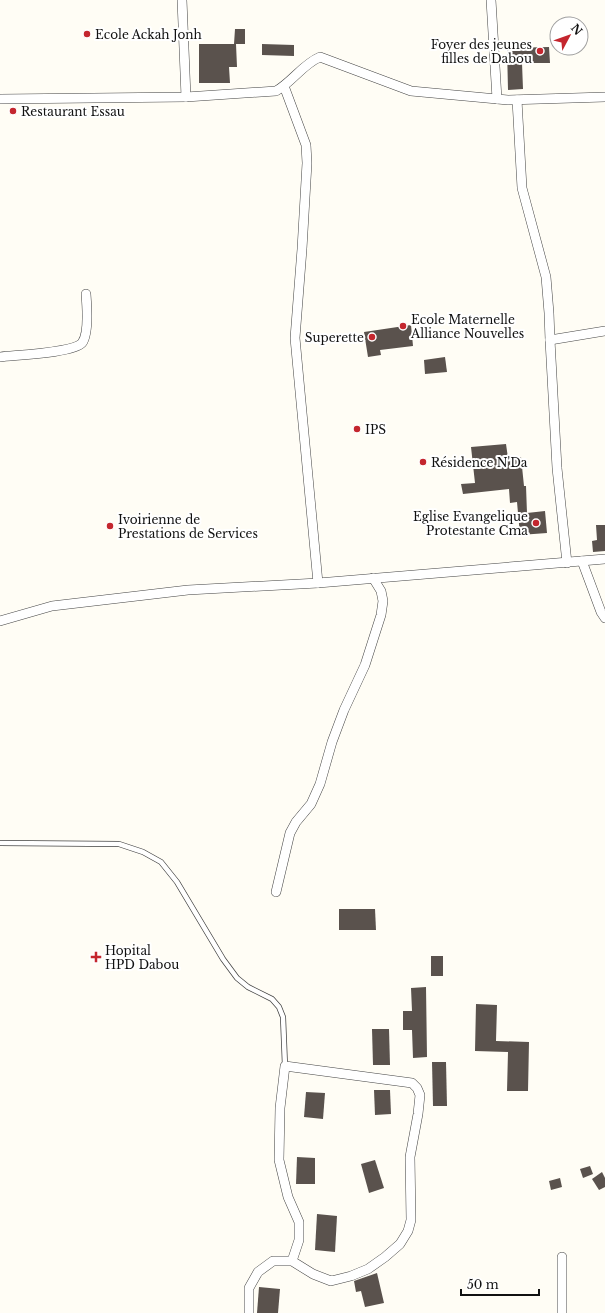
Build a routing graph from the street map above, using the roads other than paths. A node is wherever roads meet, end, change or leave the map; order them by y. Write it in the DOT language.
graph roads {
  1 [pos="182,0"];
  2 [pos="491,0"];
  3 [pos="284,86"];
  4 [pos="186,97"];
  5 [pos="605,97"];
  6 [pos="0,99"];
  7 [pos="498,99"];
  8 [pos="517,100"];
  9 [pos="86,294"];
  10 [pos="605,331"];
  11 [pos="550,340"];
  12 [pos="0,356"];
  13 [pos="605,559"];
  14 [pos="582,561"];
  15 [pos="567,563"];
  16 [pos="373,578"];
  17 [pos="318,583"];
  18 [pos="605,618"];
  19 [pos="0,621"];
  20 [pos="0,842"];
  21 [pos="276,892"];
  22 [pos="285,1066"];
  23 [pos="562,1257"];
  24 [pos="292,1261"];
  25 [pos="249,1313"];
  26 [pos="562,1313"];
  1 -- 4 [label="street"];
  2 -- 7 [label="street"];
  3 -- 4 [label="street"];
  3 -- 7 [label="street"];
  3 -- 17 [label="street"];
  4 -- 6 [label="street"];
  5 -- 8 [label="street"];
  7 -- 8 [label="street"];
  8 -- 11 [label="street"];
  9 -- 12 [label="street"];
  10 -- 11 [label="street"];
  11 -- 15 [label="street"];
  13 -- 14 [label="street"];
  14 -- 15 [label="street"];
  14 -- 18 [label="street"];
  15 -- 16 [label="street"];
  16 -- 17 [label="street"];
  16 -- 21 [label="street"];
  17 -- 19 [label="street"];
  20 -- 22 [label="lane"];
  22 -- 24 [label="street"];
  22 -- 24 [label="street"];
  23 -- 26 [label="street"];
  24 -- 25 [label="street"];
}
